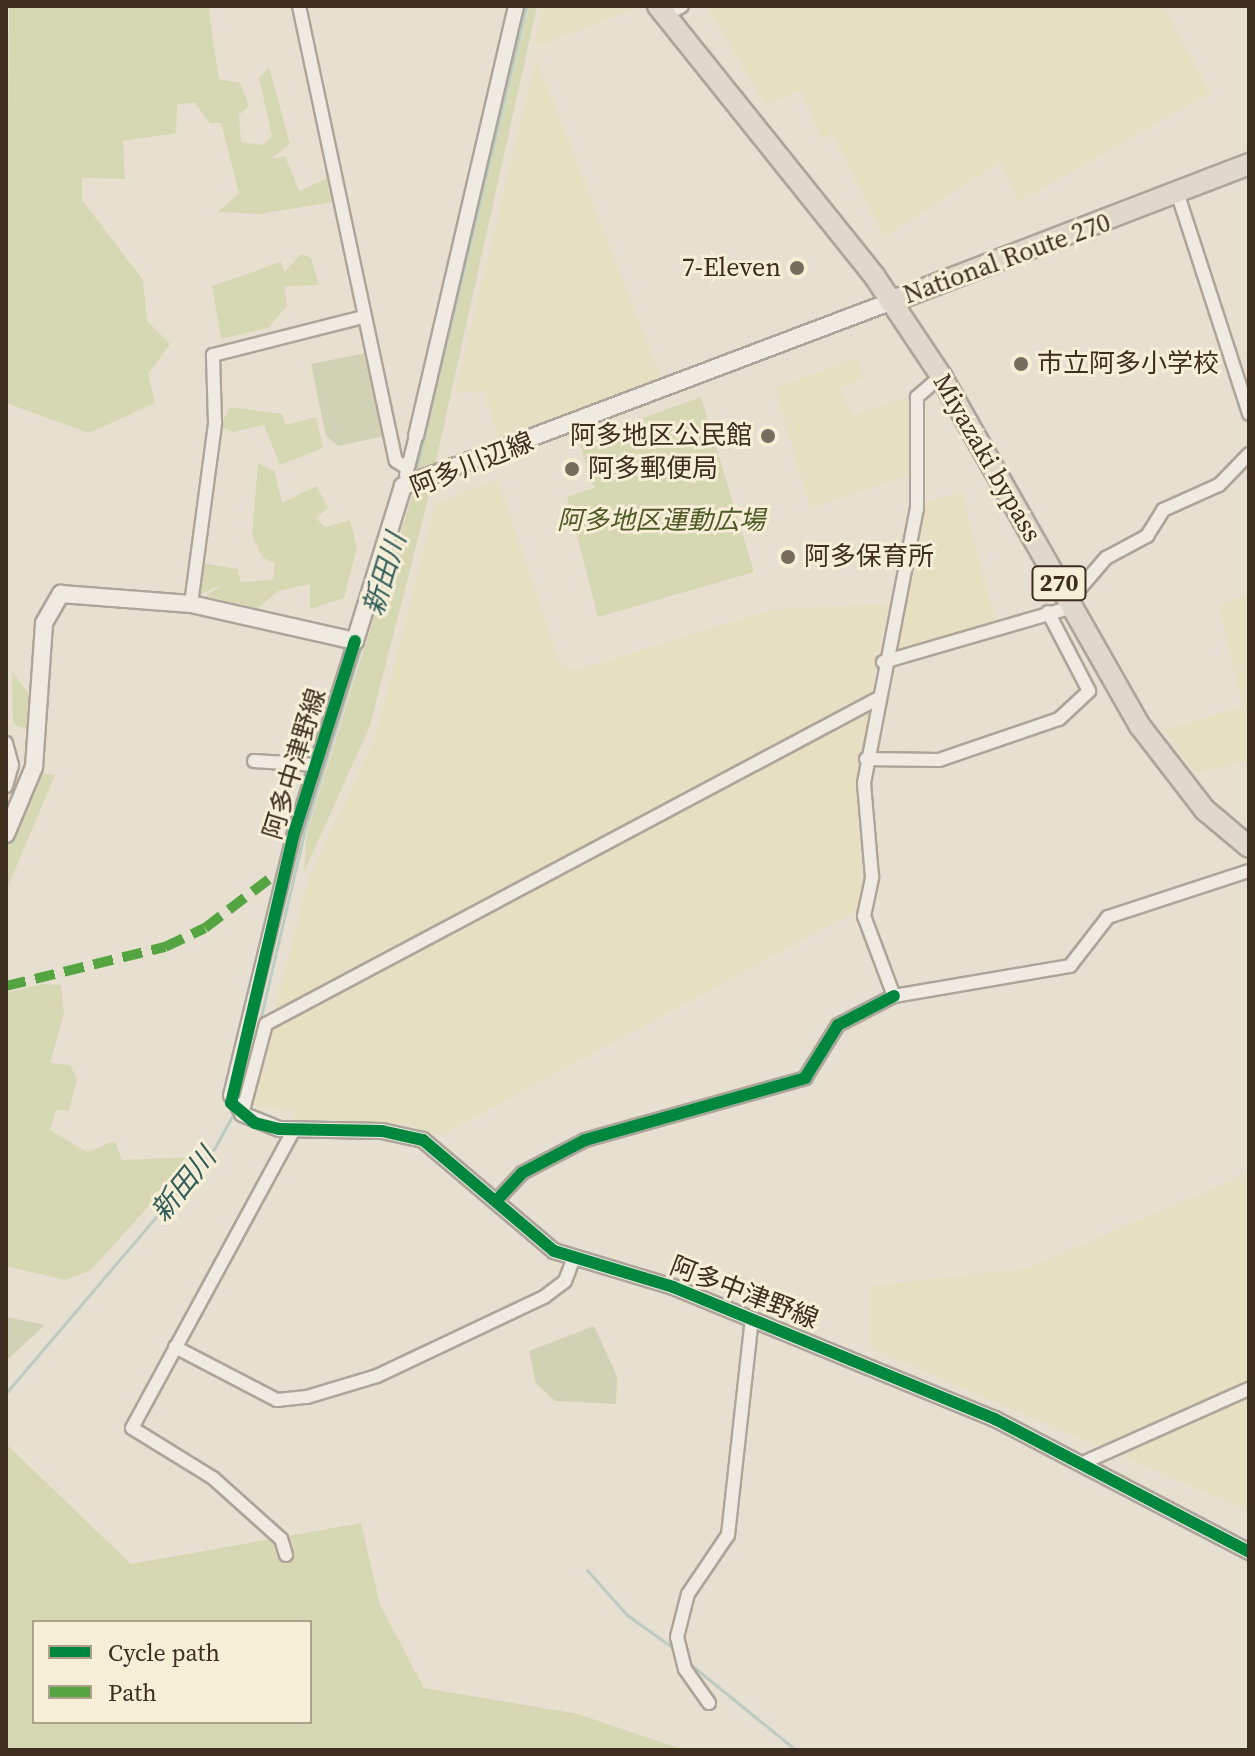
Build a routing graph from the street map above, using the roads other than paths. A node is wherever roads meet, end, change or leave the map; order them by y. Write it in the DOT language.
graph roads {
  1 [pos="299,6"];
  2 [pos="516,6"];
  3 [pos="669,9"];
  4 [pos="1249,164"];
  5 [pos="1178,195"];
  6 [pos="890,302"];
  7 [pos="363,317"];
  8 [pos="941,376"];
  9 [pos="1249,414"];
  10 [pos="416,436"];
  11 [pos="1249,454"];
  12 [pos="407,468"];
  13 [pos="409,486"];
  14 [pos="191,604"];
  15 [pos="1070,604"];
  16 [pos="1048,612"];
  17 [pos="355,641"];
  18 [pos="883,662"];
  19 [pos="877,699"];
  20 [pos="6,743"];
  21 [pos="866,759"];
  22 [pos="254,761"];
  23 [pos="316,765"];
  24 [pos="6,786"];
  25 [pos="8,827"];
  26 [pos="1249,847"];
  27 [pos="1249,871"];
  28 [pos="894,996"];
  29 [pos="238,1110"];
  30 [pos="293,1131"];
  31 [pos="497,1200"];
  32 [pos="573,1260"];
  33 [pos="752,1318"];
  34 [pos="175,1347"];
  35 [pos="1249,1389"];
  36 [pos="1087,1461"];
  37 [pos="1249,1552"];
  38 [pos="286,1555"];
  39 [pos="709,1703"];
  1 -- 7 [label="street"];
  2 -- 10 [label="street"];
  3 -- 6 [label="highway, National Route 270 / 270"];
  4 -- 5 [label="highway, National Route 270"];
  5 -- 6 [label="highway, National Route 270"];
  5 -- 9 [label="street"];
  6 -- 8 [label="highway, Miyazaki bypass / 270"];
  6 -- 13 [label="main road, 阿多川辺線"];
  7 -- 12 [label="street"];
  7 -- 14 [label="street"];
  8 -- 15 [label="highway, Miyazaki bypass / 270"];
  8 -- 18 [label="street"];
  10 -- 12 [label="street"];
  11 -- 15 [label="street"];
  12 -- 13 [label="street"];
  13 -- 17 [label="main road, 阿多川辺線"];
  14 -- 17 [label="main road"];
  14 -- 25 [label="main road"];
  15 -- 16 [label="street"];
  15 -- 26 [label="highway, Miyazaki bypass / 270"];
  16 -- 18 [label="street"];
  16 -- 21 [label="street"];
  17 -- 23 [label="street, 阿多中津野線"];
  18 -- 19 [label="street"];
  19 -- 21 [label="street"];
  19 -- 29 [label="street"];
  20 -- 24 [label="street"];
  21 -- 28 [label="street"];
  22 -- 23 [label="street"];
  23 -- 29 [label="street, 阿多中津野線"];
  27 -- 28 [label="street"];
  28 -- 31 [label="street"];
  29 -- 30 [label="street, 阿多中津野線"];
  30 -- 31 [label="street, 阿多中津野線"];
  30 -- 34 [label="street"];
  31 -- 32 [label="street, 阿多中津野線"];
  32 -- 33 [label="street, 阿多中津野線"];
  32 -- 34 [label="street"];
  33 -- 36 [label="street, 阿多中津野線"];
  33 -- 39 [label="street"];
  34 -- 38 [label="street"];
  35 -- 36 [label="street"];
  36 -- 37 [label="street, 阿多中津野線"];
}
